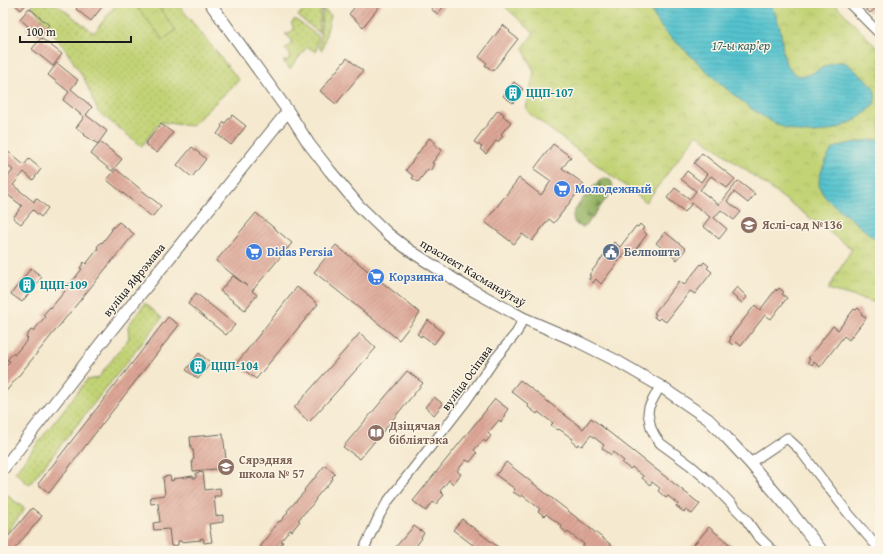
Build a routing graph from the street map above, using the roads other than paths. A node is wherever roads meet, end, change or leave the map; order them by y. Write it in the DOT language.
graph roads {
  1 [pos="210,3"];
  2 [pos="849,3"];
  3 [pos="880,34"];
  4 [pos="288,111"];
  5 [pos="523,318"];
  6 [pos="660,386"];
  7 [pos="750,464"];
  8 [pos="3,469"];
  9 [pos="880,550"];
  10 [pos="363,551"];
  11 [pos="773,551"];
  12 [pos="822,551"];
  1 -- 4 [label="main road, праспект Касманаўтаў"];
  2 -- 3 [label="street"];
  4 -- 5 [label="main road, праспект Касманаўтаў"];
  4 -- 8 [label="main road, вуліца Яфрэмава"];
  5 -- 6 [label="main road, праспект Касманаўтаў"];
  5 -- 10 [label="street, вуліца Осіпава"];
  6 -- 7 [label="main road, праспект Касманаўтаў"];
  6 -- 11 [label="street"];
  7 -- 9 [label="street"];
  7 -- 12 [label="main road, праспект Касманаўтаў"];
}
